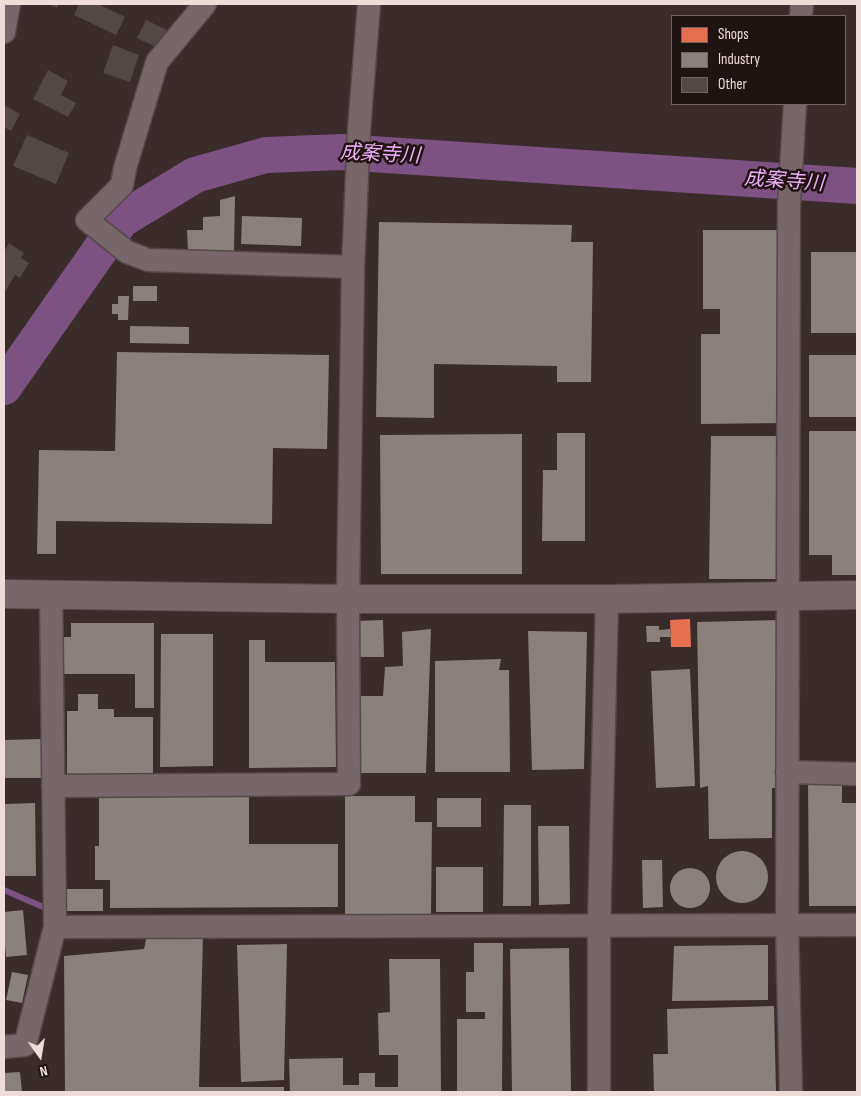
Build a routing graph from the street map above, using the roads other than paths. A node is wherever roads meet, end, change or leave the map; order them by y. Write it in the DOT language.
graph roads {
  1 [pos="9,4"];
  2 [pos="205,4"];
  3 [pos="369,4"];
  4 [pos="4,32"];
  5 [pos="795,105"];
  6 [pos="353,267"];
  7 [pos="4,594"];
  8 [pos="51,594"];
  9 [pos="788,595"];
  10 [pos="857,595"];
  11 [pos="607,598"];
  12 [pos="348,600"];
  13 [pos="787,772"];
  14 [pos="857,774"];
  15 [pos="53,786"];
  16 [pos="857,925"];
  17 [pos="599,926"];
  18 [pos="787,926"];
  19 [pos="55,927"];
  20 [pos="4,1047"];
  21 [pos="599,1092"];
  22 [pos="791,1092"];
  1 -- 4 [label="street"];
  2 -- 6 [label="street"];
  3 -- 6 [label="street"];
  5 -- 9 [label="street"];
  6 -- 12 [label="street"];
  7 -- 8 [label="street"];
  8 -- 12 [label="street"];
  8 -- 15 [label="street"];
  9 -- 10 [label="street"];
  9 -- 11 [label="street"];
  9 -- 13 [label="street"];
  11 -- 12 [label="street"];
  11 -- 17 [label="street"];
  12 -- 15 [label="street"];
  13 -- 14 [label="street"];
  13 -- 18 [label="street"];
  15 -- 19 [label="street"];
  16 -- 18 [label="street"];
  17 -- 18 [label="street"];
  17 -- 19 [label="street"];
  17 -- 21 [label="street"];
  18 -- 22 [label="street"];
  19 -- 20 [label="street"];
}
